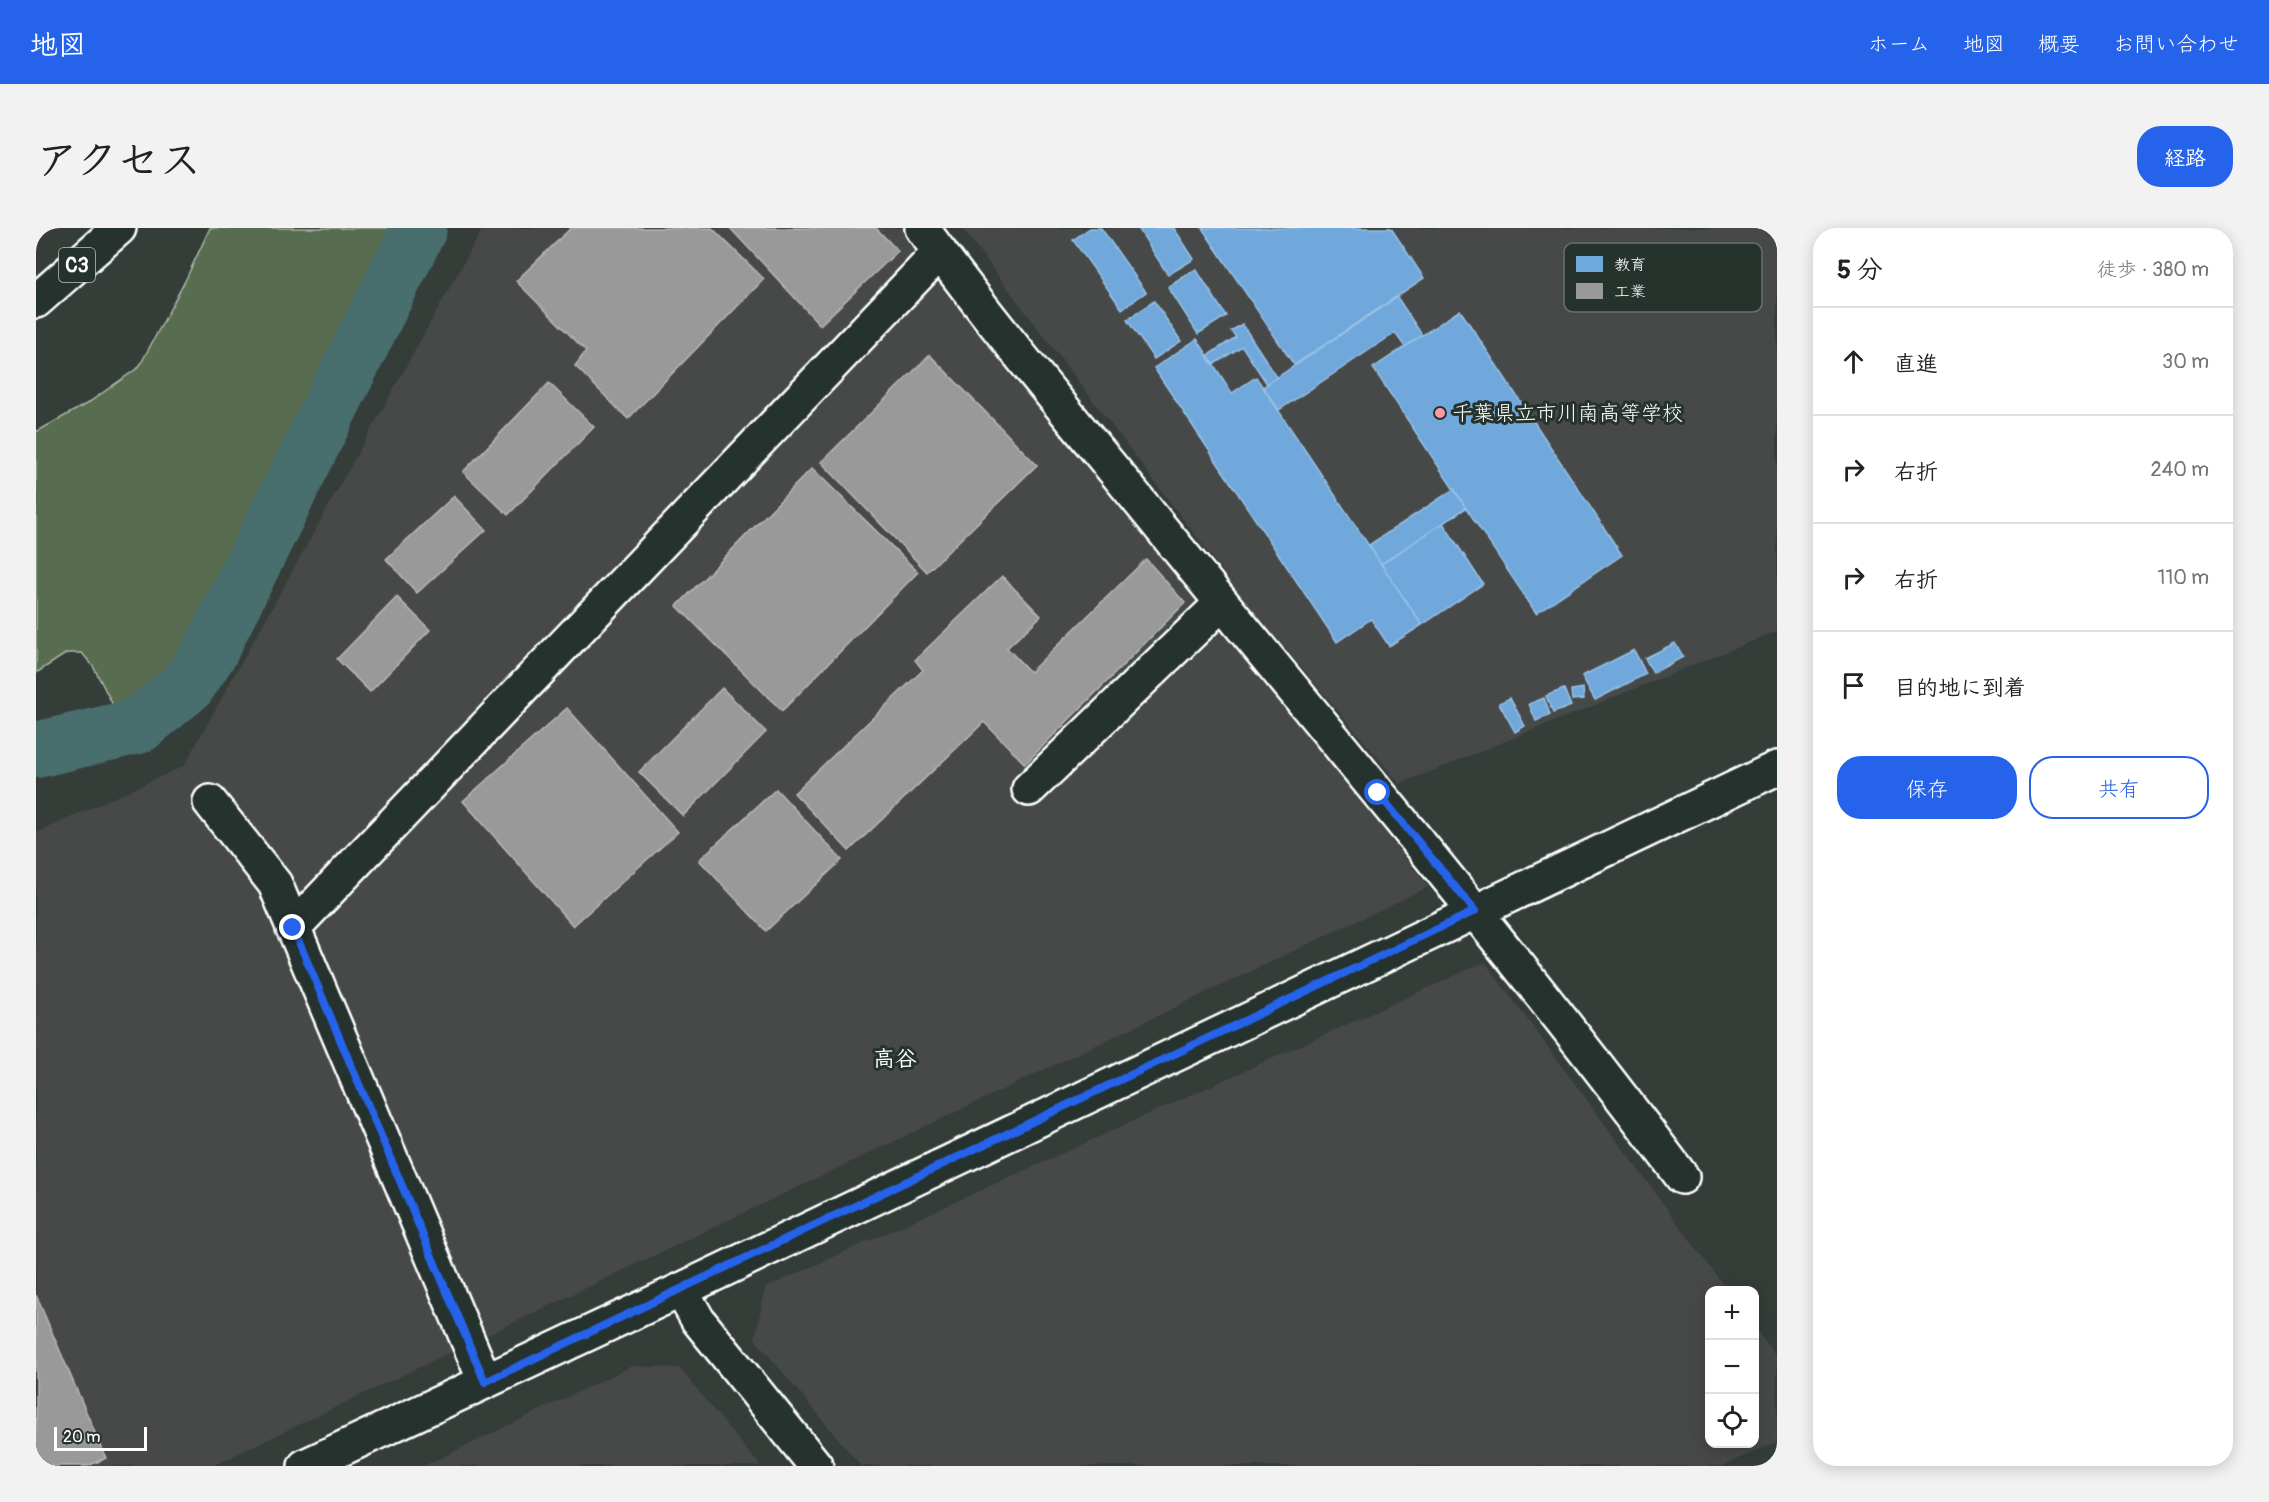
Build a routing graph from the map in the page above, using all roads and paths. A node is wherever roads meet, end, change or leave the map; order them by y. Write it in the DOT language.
graph roads {
  1 [pos="118,228"];
  2 [pos="931,240"];
  3 [pos="36,301"];
  4 [pos="1222,603"];
  5 [pos="1777,768"];
  6 [pos="1029,789"];
  7 [pos="210,802"];
  8 [pos="1475,911"];
  9 [pos="293,928"];
  10 [pos="1682,1177"];
  11 [pos="681,1290"];
  12 [pos="485,1382"];
  13 [pos="304,1466"];
  14 [pos="816,1466"];
  1 -- 3 [label="main road, C3"];
  2 -- 4 [label="main road"];
  2 -- 9 [label="main road"];
  4 -- 6 [label="main road"];
  4 -- 8 [label="main road"];
  5 -- 8 [label="main road"];
  7 -- 9 [label="main road"];
  8 -- 10 [label="main road"];
  8 -- 11 [label="main road"];
  9 -- 12 [label="main road"];
  11 -- 12 [label="main road"];
  11 -- 14 [label="main road"];
  12 -- 13 [label="main road"];
}
